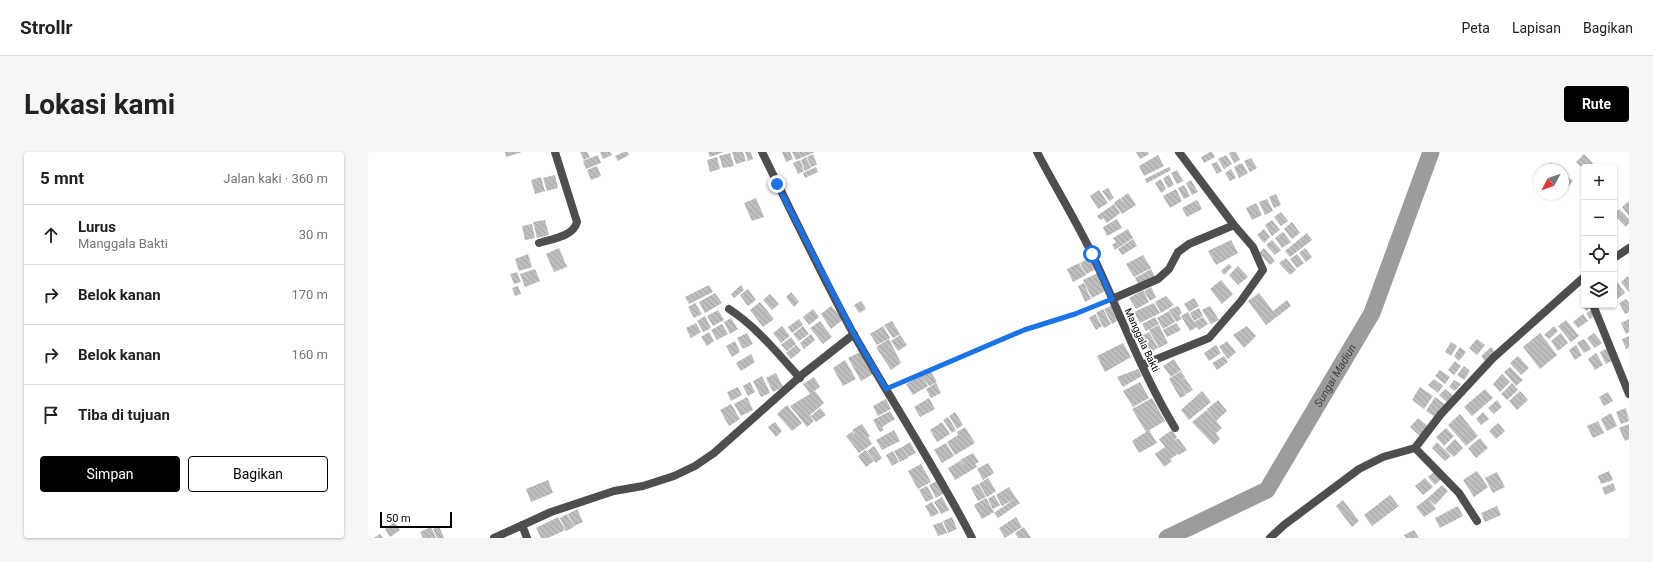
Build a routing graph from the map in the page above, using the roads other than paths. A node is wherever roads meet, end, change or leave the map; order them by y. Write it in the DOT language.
graph roads {
  1 [pos="555,152"];
  2 [pos="762,152"];
  3 [pos="1037,152"];
  4 [pos="1179,152"];
  5 [pos="1234,225"];
  6 [pos="538,243"];
  7 [pos="1629,248"];
  8 [pos="1617,256"];
  9 [pos="1581,282"];
  10 [pos="1112,299"];
  11 [pos="1594,308"];
  12 [pos="729,309"];
  13 [pos="854,334"];
  14 [pos="1142,365"];
  15 [pos="800,378"];
  16 [pos="1629,394"];
  17 [pos="1175,428"];
  18 [pos="1415,448"];
  19 [pos="1477,521"];
  20 [pos="522,526"];
  21 [pos="494,538"];
  22 [pos="527,538"];
  23 [pos="972,538"];
  24 [pos="1270,538"];
  1 -- 6 [label="street"];
  2 -- 13 [label="street"];
  3 -- 10 [label="street, Manggala Bakti"];
  4 -- 5 [label="street"];
  5 -- 10 [label="street"];
  5 -- 14 [label="street"];
  7 -- 8 [label="street"];
  9 -- 18 [label="street"];
  10 -- 14 [label="street, Manggala Bakti"];
  11 -- 16 [label="street"];
  12 -- 15 [label="street"];
  13 -- 15 [label="street"];
  13 -- 23 [label="street"];
  14 -- 17 [label="street, Manggala Bakti"];
  15 -- 20 [label="street"];
  18 -- 19 [label="street"];
  18 -- 24 [label="street"];
  20 -- 21 [label="street"];
  20 -- 22 [label="street"];
}
